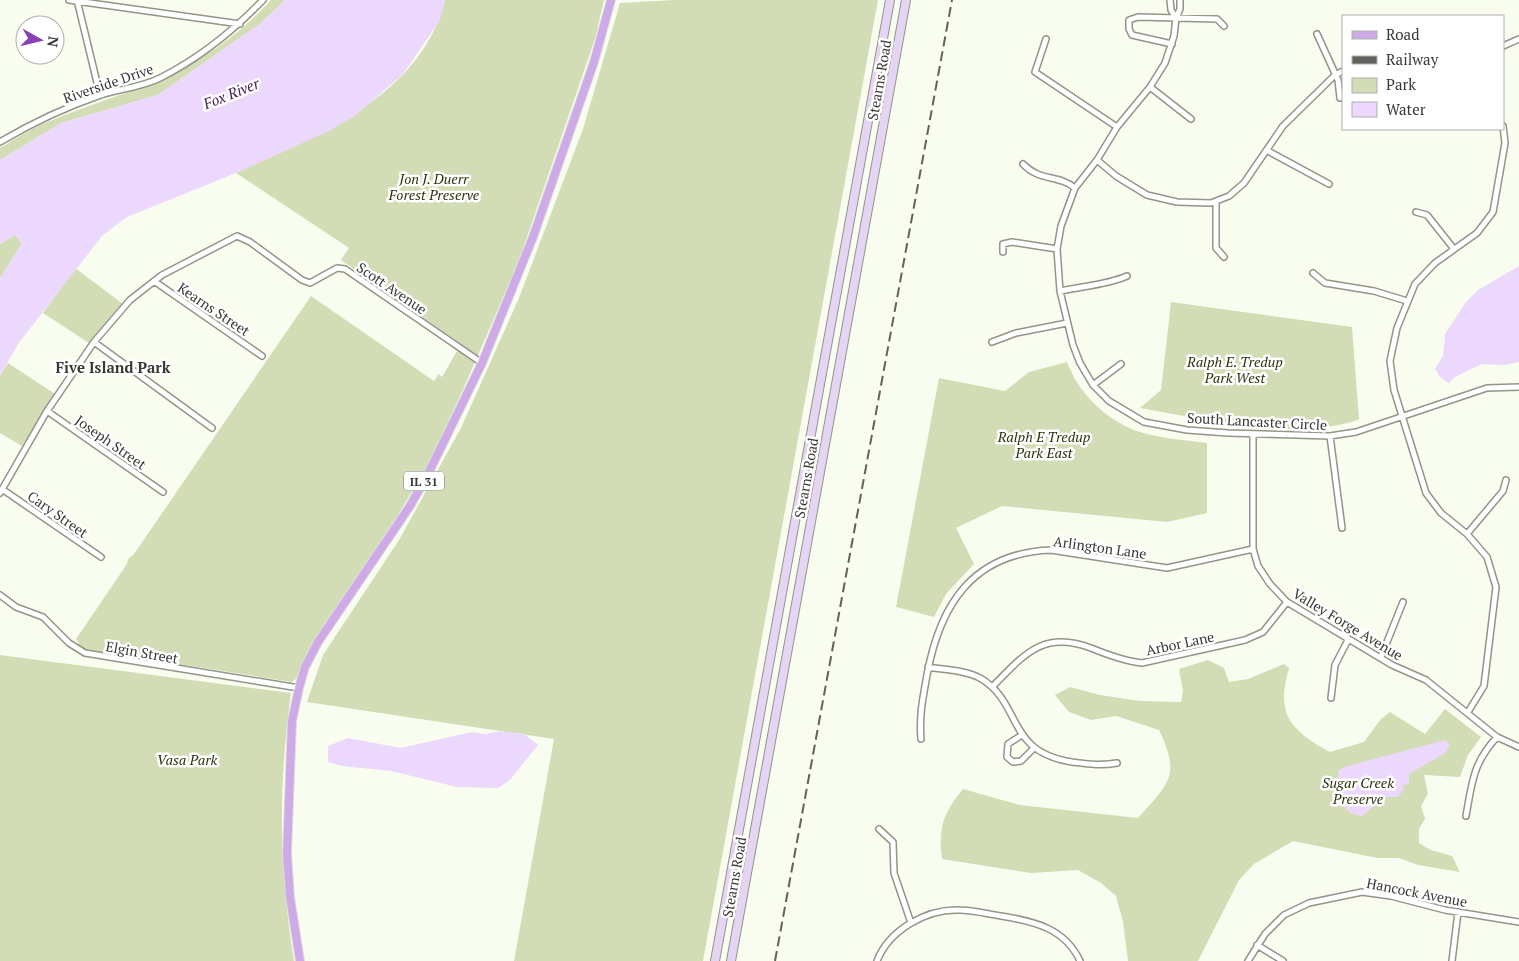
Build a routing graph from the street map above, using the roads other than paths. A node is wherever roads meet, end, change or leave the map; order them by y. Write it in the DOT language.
graph roads {
  1 [pos="70,0"];
  2 [pos="77,0"];
  3 [pos="263,0"];
  4 [pos="611,0"];
  5 [pos="890,0"];
  6 [pos="906,0"];
  7 [pos="1170,0"];
  8 [pos="1180,0"];
  9 [pos="1176,18"];
  10 [pos="240,24"];
  11 [pos="1224,26"];
  12 [pos="1317,34"];
  13 [pos="1046,39"];
  14 [pos="1519,39"];
  15 [pos="1172,44"];
  16 [pos="1504,46"];
  17 [pos="1342,72"];
  18 [pos="1335,75"];
  19 [pos="1150,87"];
  20 [pos="100,95"];
  21 [pos="1340,98"];
  22 [pos="1191,119"];
  23 [pos="1117,127"];
  24 [pos="1504,130"];
  25 [pos="0,142"];
  26 [pos="1268,151"];
  27 [pos="1097,160"];
  28 [pos="1022,164"];
  29 [pos="1329,184"];
  30 [pos="1075,188"];
  31 [pos="1216,202"];
  32 [pos="1416,212"];
  33 [pos="1057,250"];
  34 [pos="1454,250"];
  35 [pos="1003,252"];
  36 [pos="1224,257"];
  37 [pos="1313,274"];
  38 [pos="1127,276"];
  39 [pos="154,281"];
  40 [pos="1060,291"];
  41 [pos="1407,301"];
  42 [pos="1068,323"];
  43 [pos="94,342"];
  44 [pos="992,342"];
  45 [pos="262,356"];
  46 [pos="482,362"];
  47 [pos="1121,364"];
  48 [pos="1093,385"];
  49 [pos="1519,387"];
  50 [pos="47,411"];
  51 [pos="1402,417"];
  52 [pos="212,428"];
  53 [pos="1253,435"];
  54 [pos="1330,436"];
  55 [pos="1506,480"];
  56 [pos="1,491"];
  57 [pos="163,492"];
  58 [pos="1342,528"];
  59 [pos="1468,534"];
  60 [pos="1252,549"];
  61 [pos="100,557"];
  62 [pos="0,595"];
  63 [pos="1287,602"];
  64 [pos="1403,602"];
  65 [pos="1348,640"];
  66 [pos="1381,657"];
  67 [pos="928,668"];
  68 [pos="992,687"];
  69 [pos="298,688"];
  70 [pos="1331,698"];
  71 [pos="1468,712"];
  72 [pos="1022,735"];
  73 [pos="1497,737"];
  74 [pos="922,739"];
  75 [pos="1519,747"];
  76 [pos="1034,748"];
  77 [pos="1117,763"];
  78 [pos="1466,816"];
  79 [pos="879,829"];
  80 [pos="1458,912"];
  81 [pos="1519,922"];
  82 [pos="911,923"];
  83 [pos="1257,945"];
  84 [pos="300,961"];
  85 [pos="715,961"];
  86 [pos="730,961"];
  87 [pos="877,961"];
  88 [pos="1080,961"];
  89 [pos="1248,961"];
  90 [pos="1283,961"];
  91 [pos="1452,961"];
  1 -- 2 [label="street"];
  2 -- 10 [label="street"];
  2 -- 20 [label="street"];
  3 -- 10 [label="street, Riverside Drive"];
  4 -- 46 [label="main road, IL 31"];
  5 -- 85 [label="main road, Stearns Road"];
  6 -- 86 [label="main road, Stearns Road"];
  7 -- 9 [label="street, South Lancaster Circle"];
  8 -- 9 [label="street, South Lancaster Circle"];
  9 -- 11 [label="street"];
  9 -- 15 [label="street, South Lancaster Circle"];
  9 -- 15 [label="street"];
  10 -- 20 [label="street, Riverside Drive"];
  12 -- 18 [label="street"];
  13 -- 23 [label="street"];
  14 -- 16 [label="street"];
  15 -- 19 [label="street, South Lancaster Circle"];
  17 -- 18 [label="street"];
  18 -- 21 [label="street"];
  18 -- 26 [label="street"];
  19 -- 22 [label="street"];
  19 -- 23 [label="street, South Lancaster Circle"];
  20 -- 25 [label="street, Riverside Drive"];
  23 -- 27 [label="street, South Lancaster Circle"];
  24 -- 34 [label="street"];
  26 -- 29 [label="street"];
  26 -- 31 [label="street"];
  27 -- 30 [label="street, South Lancaster Circle"];
  27 -- 31 [label="street"];
  28 -- 30 [label="street"];
  30 -- 33 [label="street, South Lancaster Circle"];
  31 -- 36 [label="street"];
  32 -- 34 [label="street"];
  33 -- 35 [label="street"];
  33 -- 40 [label="street, South Lancaster Circle"];
  34 -- 41 [label="street"];
  37 -- 41 [label="street"];
  38 -- 40 [label="street"];
  39 -- 43 [label="street"];
  39 -- 45 [label="street, Kearns Street"];
  39 -- 46 [label="street, Scott Avenue"];
  40 -- 42 [label="street, South Lancaster Circle"];
  41 -- 51 [label="street"];
  42 -- 44 [label="street"];
  42 -- 48 [label="street, South Lancaster Circle"];
  43 -- 50 [label="street"];
  43 -- 52 [label="street"];
  46 -- 69 [label="main road, IL 31"];
  47 -- 48 [label="street"];
  48 -- 53 [label="street, South Lancaster Circle"];
  49 -- 51 [label="street, South Lancaster Circle"];
  50 -- 56 [label="street"];
  50 -- 57 [label="street, Joseph Street"];
  51 -- 54 [label="street, South Lancaster Circle"];
  51 -- 59 [label="street"];
  53 -- 54 [label="street, South Lancaster Circle"];
  53 -- 60 [label="street, Valley Forge Avenue"];
  54 -- 58 [label="street"];
  55 -- 59 [label="street"];
  56 -- 61 [label="street, Cary Street"];
  59 -- 71 [label="street"];
  60 -- 63 [label="street, Valley Forge Avenue"];
  60 -- 67 [label="street, Arlington Lane"];
  62 -- 69 [label="street, Elgin Street"];
  63 -- 65 [label="street, Valley Forge Avenue"];
  63 -- 68 [label="street, Arbor Lane"];
  64 -- 66 [label="street"];
  65 -- 66 [label="street, Valley Forge Avenue"];
  65 -- 70 [label="street"];
  66 -- 71 [label="street, Valley Forge Avenue"];
  67 -- 68 [label="street"];
  67 -- 74 [label="street, Arlington Lane"];
  68 -- 72 [label="street"];
  69 -- 84 [label="main road, IL 31"];
  71 -- 73 [label="street, Valley Forge Avenue"];
  72 -- 76 [label="street"];
  72 -- 76 [label="street"];
  73 -- 75 [label="street, Valley Forge Avenue"];
  73 -- 78 [label="street"];
  76 -- 77 [label="street"];
  79 -- 82 [label="street"];
  80 -- 81 [label="street, Hancock Avenue"];
  80 -- 83 [label="street, Hancock Avenue"];
  80 -- 91 [label="street"];
  82 -- 87 [label="street"];
  82 -- 88 [label="street"];
  83 -- 89 [label="street, Hancock Avenue"];
  83 -- 90 [label="street"];
}
